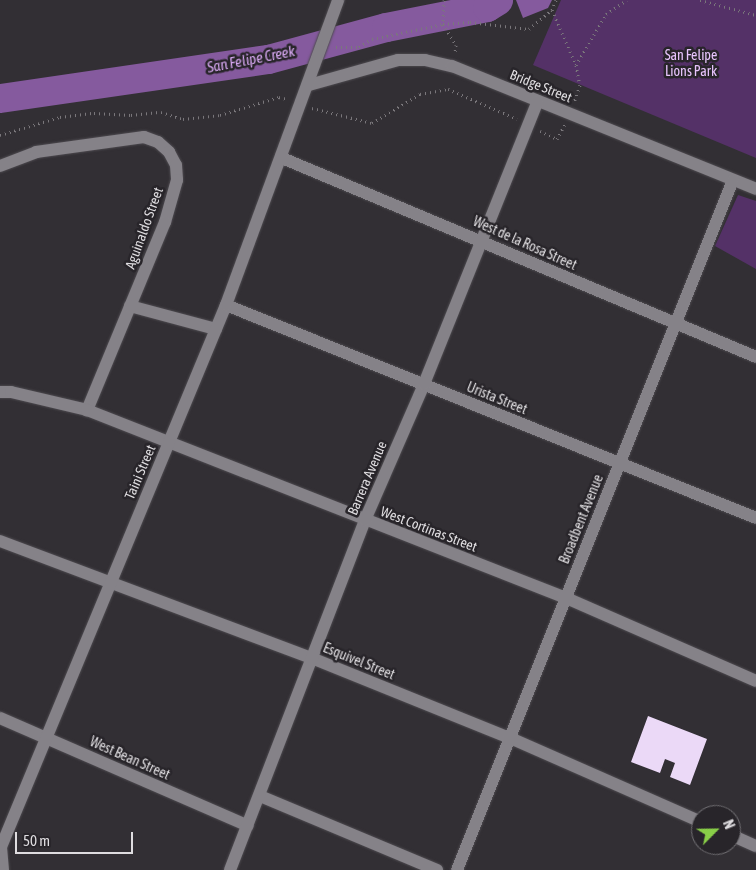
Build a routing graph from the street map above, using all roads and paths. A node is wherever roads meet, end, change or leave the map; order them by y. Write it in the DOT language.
graph roads {
  1 [pos="444,0"];
  2 [pos="556,0"];
  3 [pos="627,0"];
  4 [pos="700,0"];
  5 [pos="336,3"];
  6 [pos="552,10"];
  7 [pos="756,15"];
  8 [pos="443,24"];
  9 [pos="336,47"];
  10 [pos="576,65"];
  11 [pos="452,66"];
  12 [pos="309,85"];
  13 [pos="538,100"];
  14 [pos="302,104"];
  15 [pos="570,114"];
  16 [pos="528,124"];
  17 [pos="0,135"];
  18 [pos="282,158"];
  19 [pos="2,164"];
  20 [pos="733,180"];
  21 [pos="756,189"];
  22 [pos="482,240"];
  23 [pos="226,305"];
  24 [pos="130,306"];
  25 [pos="675,325"];
  26 [pos="216,329"];
  27 [pos="756,357"];
  28 [pos="424,384"];
  29 [pos="0,392"];
  30 [pos="88,410"];
  31 [pos="169,444"];
  32 [pos="620,464"];
  33 [pos="756,518"];
  34 [pos="366,520"];
  35 [pos="0,541"];
  36 [pos="110,585"];
  37 [pos="566,598"];
  38 [pos="314,660"];
  39 [pos="756,681"];
  40 [pos="0,718"];
  41 [pos="510,738"];
  42 [pos="48,739"];
  43 [pos="260,796"];
  44 [pos="691,818"];
  45 [pos="248,826"];
  46 [pos="741,839"];
  47 [pos="756,846"];
  48 [pos="3,869"];
  49 [pos="230,870"];
  50 [pos="437,870"];
  51 [pos="457,870"];
  1 -- 8 [label="path"];
  2 -- 6 [label="path"];
  3 -- 10 [label="path"];
  4 -- 7 [label="path"];
  5 -- 12 [label="street, Taini Street"];
  6 -- 8 [label="path"];
  6 -- 10 [label="path"];
  8 -- 9 [label="path"];
  8 -- 11 [label="path"];
  10 -- 15 [label="path"];
  11 -- 12 [label="street, Bridge Street"];
  11 -- 13 [label="street, Bridge Street"];
  12 -- 14 [label="street, Taini Street"];
  13 -- 15 [label="street, Bridge Street"];
  13 -- 16 [label="street, Barrera Avenue"];
  14 -- 16 [label="path"];
  14 -- 17 [label="path"];
  14 -- 18 [label="street, Taini Street"];
  15 -- 16 [label="path"];
  15 -- 20 [label="street, Bridge Street"];
  16 -- 22 [label="street, Barrera Avenue"];
  18 -- 22 [label="street, West de la Rosa Street"];
  18 -- 23 [label="street, Taini Street"];
  19 -- 24 [label="street, Aguinaldo Street"];
  20 -- 21 [label="street, Bridge Street"];
  20 -- 25 [label="street, Broadbent Avenue"];
  22 -- 25 [label="street, West de la Rosa Street"];
  22 -- 28 [label="street, Barrera Avenue"];
  23 -- 26 [label="street, Taini Street"];
  23 -- 28 [label="street, Urista Street"];
  24 -- 26 [label="street"];
  24 -- 30 [label="street, Aguinaldo Street"];
  25 -- 27 [label="street, West de la Rosa Street"];
  25 -- 32 [label="street, Broadbent Avenue"];
  26 -- 31 [label="street, Taini Street"];
  28 -- 32 [label="street, Urista Street"];
  28 -- 34 [label="street, Barrera Avenue"];
  29 -- 30 [label="street, West Cortinas Street"];
  30 -- 31 [label="street, West Cortinas Street"];
  31 -- 34 [label="street, West Cortinas Street"];
  31 -- 36 [label="street, Taini Street"];
  32 -- 33 [label="street, Urista Street"];
  32 -- 37 [label="street, Broadbent Avenue"];
  34 -- 37 [label="street, West Cortinas Street"];
  34 -- 38 [label="street, Barrera Avenue"];
  35 -- 36 [label="street, Esquivel Street"];
  36 -- 38 [label="street, Esquivel Street"];
  36 -- 42 [label="street, Taini Street"];
  37 -- 39 [label="street, West Cortinas Street"];
  37 -- 41 [label="street, Broadbent Avenue"];
  38 -- 41 [label="street, Esquivel Street"];
  38 -- 43 [label="street, Barrera Avenue"];
  40 -- 42 [label="street, West Bean Street"];
  41 -- 44 [label="street, Esquivel Street"];
  41 -- 51 [label="street, Broadbent Avenue"];
  42 -- 45 [label="street, West Bean Street"];
  42 -- 48 [label="street, Taini Street"];
  43 -- 45 [label="street, Barrera Avenue"];
  43 -- 50 [label="street"];
  45 -- 49 [label="street, Barrera Avenue"];
  46 -- 47 [label="street"];
}
